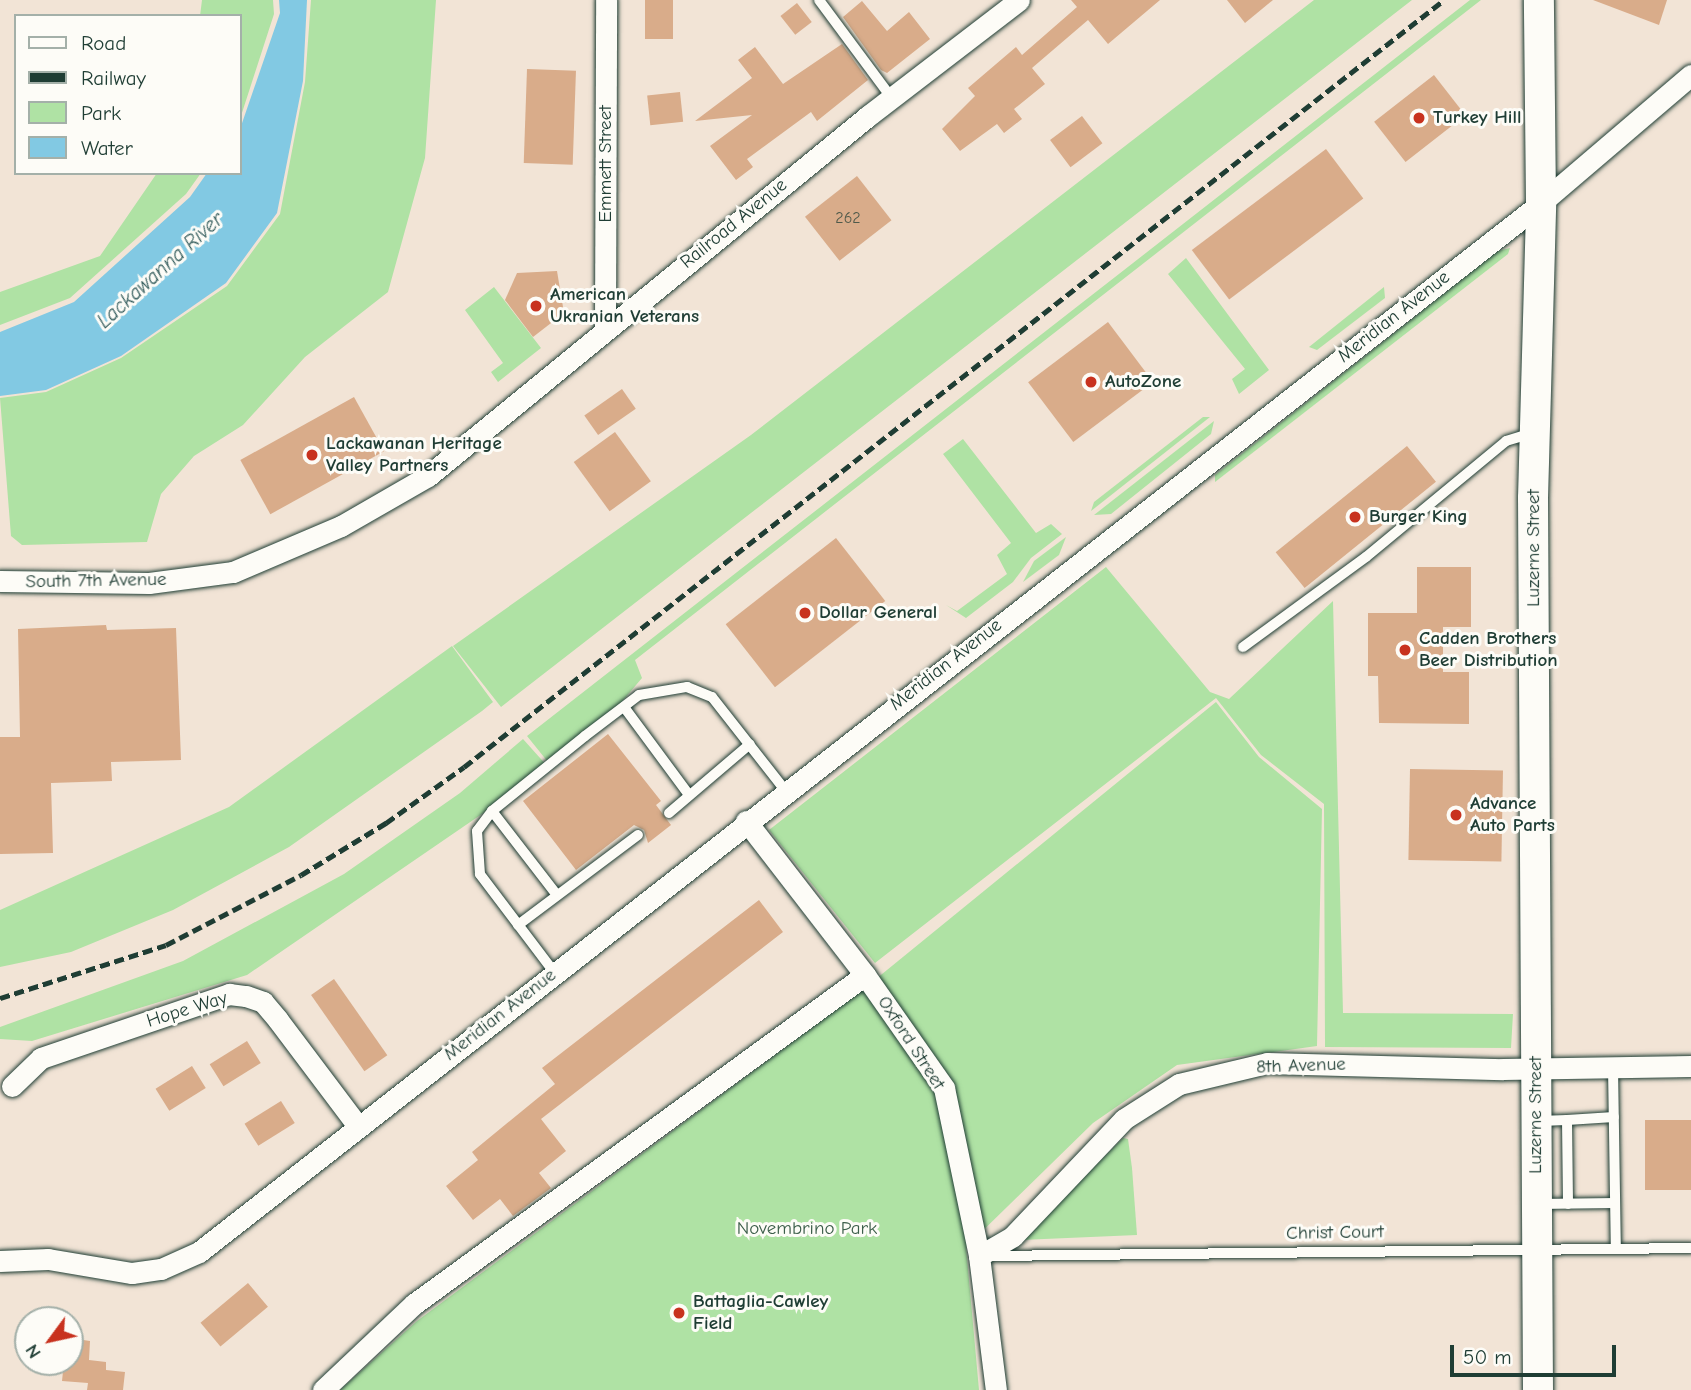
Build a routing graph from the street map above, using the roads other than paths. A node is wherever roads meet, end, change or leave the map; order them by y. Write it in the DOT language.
graph roads {
  1 [pos="606,0"];
  2 [pos="819,0"];
  3 [pos="1019,0"];
  4 [pos="1539,0"];
  5 [pos="1000,7"];
  6 [pos="1691,75"];
  7 [pos="891,97"];
  8 [pos="1541,202"];
  9 [pos="605,329"];
  10 [pos="1535,432"];
  11 [pos="233,572"];
  12 [pos="0,581"];
  13 [pos="1243,647"];
  14 [pos="624,707"];
  15 [pos="750,744"];
  16 [pos="785,790"];
  17 [pos="688,792"];
  18 [pos="492,811"];
  19 [pos="669,813"];
  20 [pos="746,821"];
  21 [pos="638,835"];
  22 [pos="557,895"];
  23 [pos="518,925"];
  24 [pos="554,972"];
  25 [pos="865,975"];
  26 [pos="1691,1066"];
  27 [pos="1613,1067"];
  28 [pos="1536,1068"];
  29 [pos="12,1086"];
  30 [pos="1614,1117"];
  31 [pos="1567,1120"];
  32 [pos="1536,1121"];
  33 [pos="358,1126"];
  34 [pos="1615,1203"];
  35 [pos="1536,1204"];
  36 [pos="1568,1204"];
  37 [pos="1536,1248"];
  38 [pos="1616,1248"];
  39 [pos="1691,1248"];
  40 [pos="979,1256"];
  41 [pos="0,1261"];
  42 [pos="323,1390"];
  43 [pos="996,1390"];
  44 [pos="1538,1390"];
  1 -- 9 [label="street, Emmett Street"];
  2 -- 7 [label="lane"];
  3 -- 5 [label="street, Railroad Avenue"];
  4 -- 8 [label="street, Luzerne Street"];
  5 -- 7 [label="street, Railroad Avenue"];
  6 -- 8 [label="street, Meridian Avenue"];
  7 -- 9 [label="street, Railroad Avenue"];
  8 -- 10 [label="street, Luzerne Street"];
  8 -- 16 [label="street, Meridian Avenue"];
  9 -- 11 [label="street, Railroad Avenue"];
  10 -- 13 [label="lane"];
  10 -- 28 [label="street, Luzerne Street"];
  11 -- 12 [label="street, South 7th Avenue"];
  14 -- 15 [label="lane"];
  14 -- 17 [label="lane"];
  14 -- 18 [label="lane"];
  15 -- 16 [label="lane"];
  15 -- 17 [label="lane"];
  16 -- 20 [label="street, Meridian Avenue"];
  17 -- 19 [label="lane"];
  18 -- 22 [label="lane"];
  18 -- 23 [label="lane"];
  20 -- 24 [label="street, Meridian Avenue"];
  20 -- 25 [label="street, Oxford Street"];
  21 -- 22 [label="lane"];
  22 -- 23 [label="lane"];
  23 -- 24 [label="lane"];
  24 -- 33 [label="street, Meridian Avenue"];
  25 -- 40 [label="street, Oxford Street"];
  25 -- 42 [label="street"];
  26 -- 27 [label="street, 8th Avenue"];
  27 -- 28 [label="street, 8th Avenue"];
  27 -- 30 [label="lane"];
  28 -- 32 [label="street, Luzerne Street"];
  28 -- 40 [label="street, 8th Avenue"];
  29 -- 33 [label="street, Hope Way"];
  30 -- 31 [label="lane"];
  30 -- 34 [label="lane"];
  31 -- 32 [label="lane"];
  31 -- 36 [label="lane"];
  32 -- 35 [label="street, Luzerne Street"];
  33 -- 41 [label="street, Meridian Avenue"];
  34 -- 36 [label="lane"];
  34 -- 38 [label="lane"];
  35 -- 36 [label="lane"];
  35 -- 37 [label="street, Luzerne Street"];
  37 -- 38 [label="lane, Christ Court"];
  37 -- 40 [label="lane, Christ Court"];
  37 -- 44 [label="street, Luzerne Street"];
  38 -- 39 [label="lane, Christ Court"];
  40 -- 43 [label="street, Oxford Street"];
}
